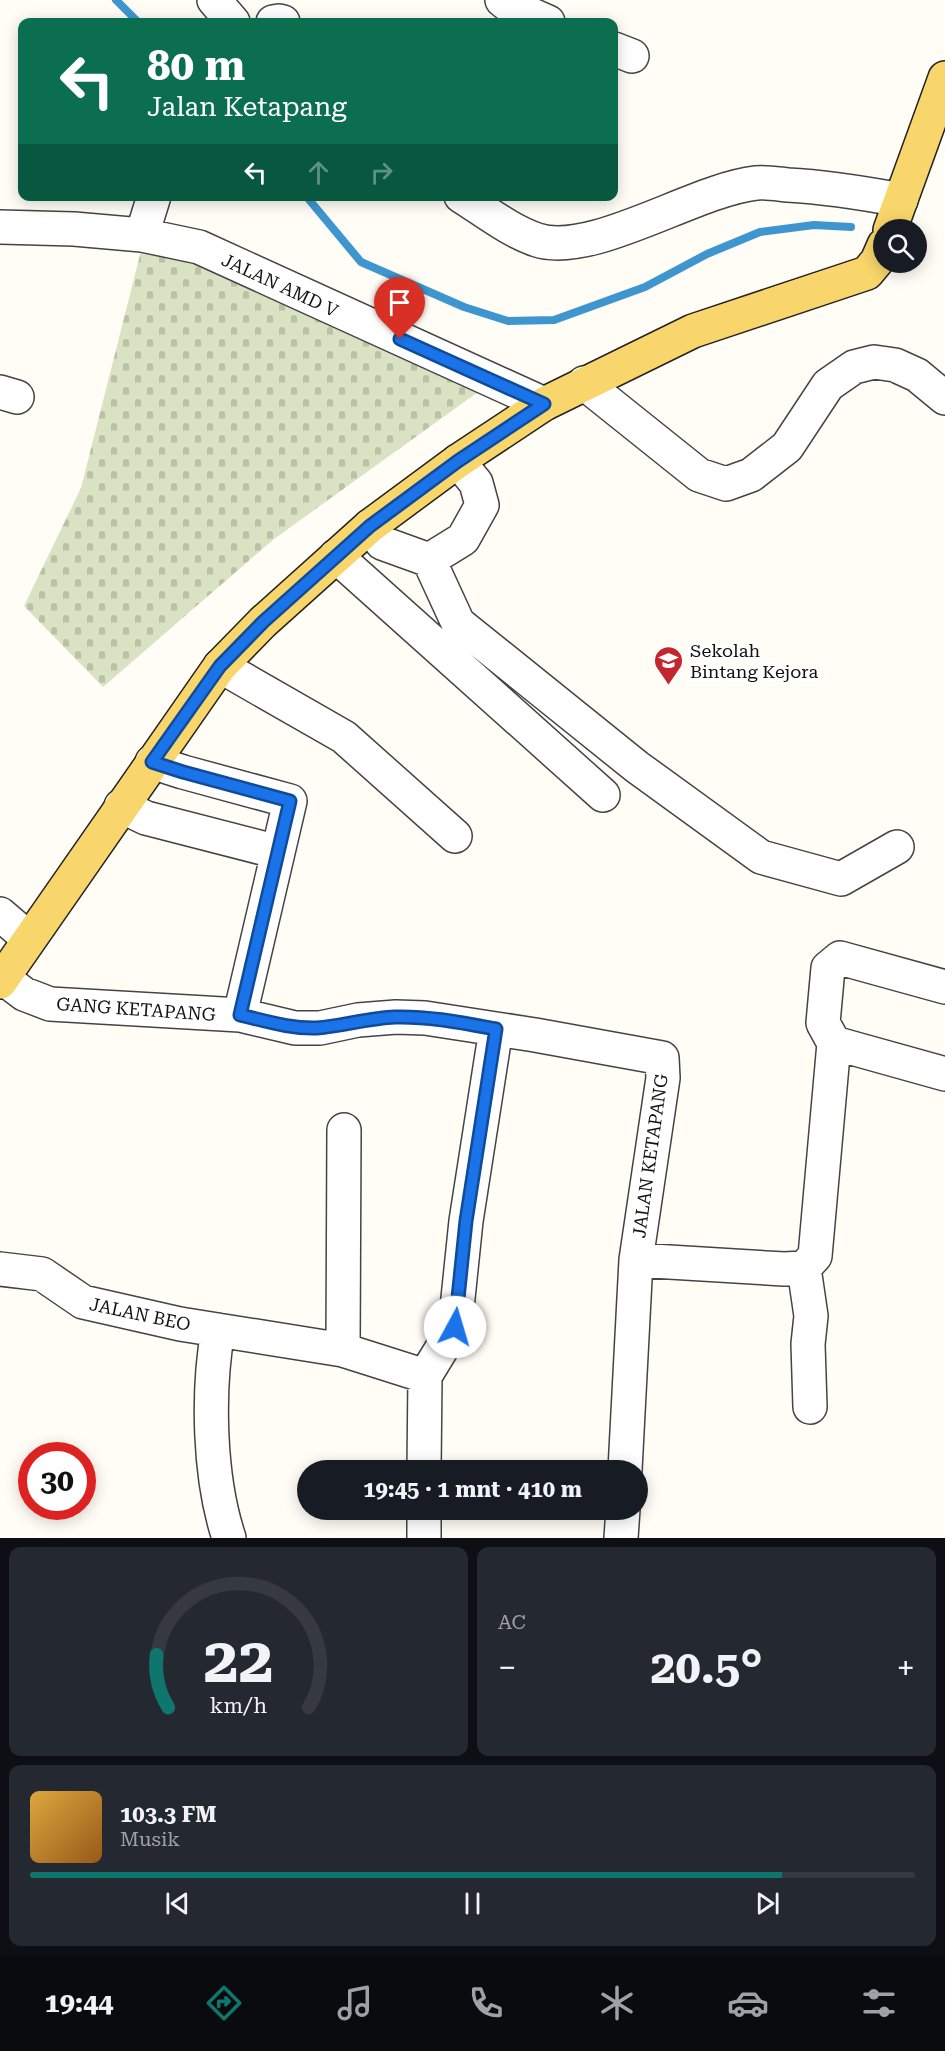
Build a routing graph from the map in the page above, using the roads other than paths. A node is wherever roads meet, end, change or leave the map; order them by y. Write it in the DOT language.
graph roads {
  1 [pos="214,0"];
  2 [pos="502,0"];
  3 [pos="230,18"];
  4 [pos="539,18"];
  5 [pos="943,90"];
  6 [pos="152,201"];
  7 [pos="469,201"];
  8 [pos="896,213"];
  9 [pos="0,228"];
  10 [pos="142,235"];
  11 [pos="873,264"];
  12 [pos="584,383"];
  13 [pos="945,398"];
  14 [pos="544,404"];
  15 [pos="458,461"];
  16 [pos="370,526"];
  17 [pos="336,556"];
  18 [pos="429,560"];
  19 [pos="220,666"];
  20 [pos="152,762"];
  21 [pos="603,795"];
  22 [pos="121,806"];
  23 [pos="455,836"];
  24 [pos="897,847"];
  25 [pos="278,852"];
  26 [pos="0,914"];
  27 [pos="29,939"];
  28 [pos="2,980"];
  29 [pos="945,987"];
  30 [pos="240,1015"];
  31 [pos="496,1029"];
  32 [pos="834,1042"];
  33 [pos="945,1074"];
  34 [pos="344,1130"];
  35 [pos="636,1260"];
  36 [pos="804,1268"];
  37 [pos="0,1269"];
  38 [pos="218,1330"];
  39 [pos="343,1350"];
  40 [pos="425,1376"];
  41 [pos="810,1407"];
  42 [pos="424,1460"];
  43 [pos="626,1460"];
  44 [pos="424,1520"];
  45 [pos="622,1520"];
  46 [pos="229,1538"];
  47 [pos="424,1538"];
  48 [pos="621,1538"];
  1 -- 3 [label="street"];
  2 -- 4 [label="street"];
  5 -- 8 [label="main road"];
  6 -- 10 [label="street"];
  7 -- 8 [label="street"];
  9 -- 10 [label="street, JALAN AMD V"];
  10 -- 14 [label="street, JALAN AMD V"];
  11 -- 12 [label="main road"];
  12 -- 13 [label="street"];
  12 -- 14 [label="main road"];
  14 -- 15 [label="main road"];
  15 -- 16 [label="main road"];
  15 -- 18 [label="street"];
  16 -- 17 [label="main road"];
  16 -- 18 [label="street"];
  17 -- 19 [label="main road"];
  17 -- 21 [label="street"];
  18 -- 24 [label="street"];
  19 -- 20 [label="main road"];
  19 -- 23 [label="street"];
  20 -- 22 [label="main road"];
  20 -- 25 [label="street"];
  22 -- 25 [label="street"];
  22 -- 27 [label="main road"];
  25 -- 30 [label="street"];
  26 -- 27 [label="street"];
  27 -- 28 [label="main road"];
  28 -- 30 [label="street, GANG KETAPANG"];
  29 -- 32 [label="street"];
  30 -- 31 [label="street, JALAN KETAPANG"];
  31 -- 35 [label="street, JALAN KETAPANG"];
  31 -- 40 [label="street"];
  32 -- 33 [label="street"];
  32 -- 36 [label="street"];
  34 -- 39 [label="street"];
  35 -- 36 [label="street"];
  35 -- 43 [label="street, JALAN KETAPANG"];
  36 -- 41 [label="street"];
  37 -- 38 [label="street, JALAN BEO"];
  38 -- 39 [label="street, JALAN BEO"];
  38 -- 46 [label="street"];
  39 -- 40 [label="street, JALAN BEO"];
  40 -- 42 [label="street"];
  44 -- 47 [label="street"];
  45 -- 48 [label="street"];
}
